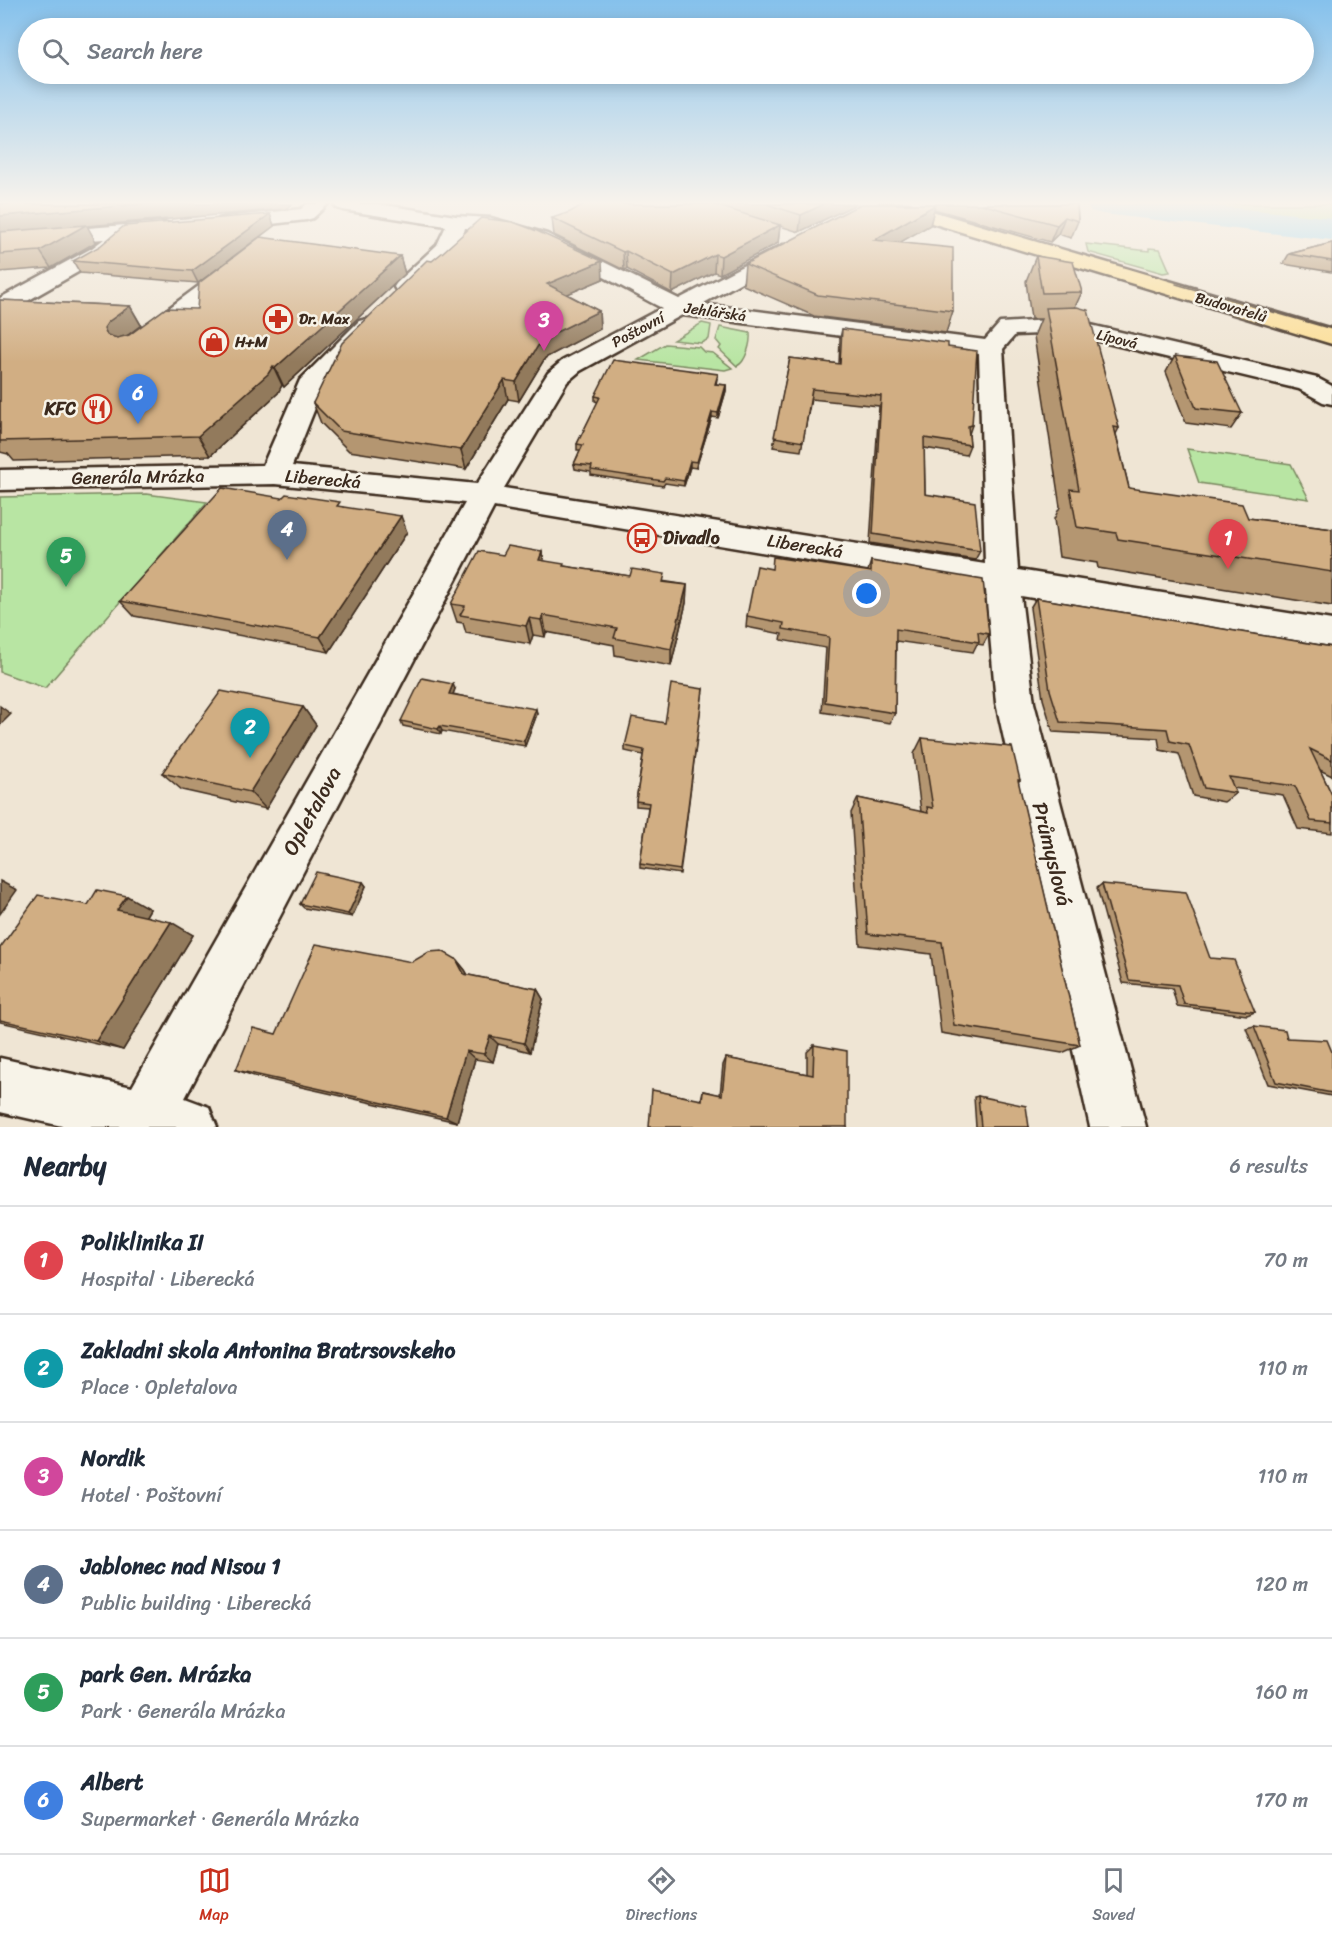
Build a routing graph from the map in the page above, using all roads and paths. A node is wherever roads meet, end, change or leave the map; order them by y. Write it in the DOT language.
graph roads {
  1 [pos="91,257"];
  2 [pos="251,257"];
  3 [pos="437,257"];
  4 [pos="577,257"];
  5 [pos="773,257"];
  6 [pos="1064,257"];
  7 [pos="0,307"];
  8 [pos="680,308"];
  9 [pos="1332,337"];
  10 [pos="130,348"];
  11 [pos="991,348"];
  12 [pos="1332,396"];
  13 [pos="275,474"];
  14 [pos="0,480"];
  15 [pos="485,495"];
  16 [pos="1002,579"];
  17 [pos="1332,634"];
  18 [pos="0,1085"];
  19 [pos="159,1123"];
  20 [pos="1118,1127"];
  1 -- 7 [label="street"];
  2 -- 10 [label="street"];
  3 -- 13 [label="street"];
  4 -- 8 [label="street, Jehlářská"];
  5 -- 8 [label="street, Poštovní"];
  6 -- 9 [label="main road, Budovatelů"];
  8 -- 11 [label="street, Jehlářská"];
  8 -- 15 [label="street, Poštovní"];
  11 -- 12 [label="street, Lípová"];
  11 -- 16 [label="street"];
  13 -- 14 [label="street, Generála Mrázka"];
  13 -- 15 [label="street, Liberecká"];
  15 -- 16 [label="street, Liberecká"];
  15 -- 19 [label="street, Opletalova"];
  16 -- 17 [label="street, Liberecká"];
  16 -- 20 [label="street, Průmyslová"];
  18 -- 19 [label="street"];
}
